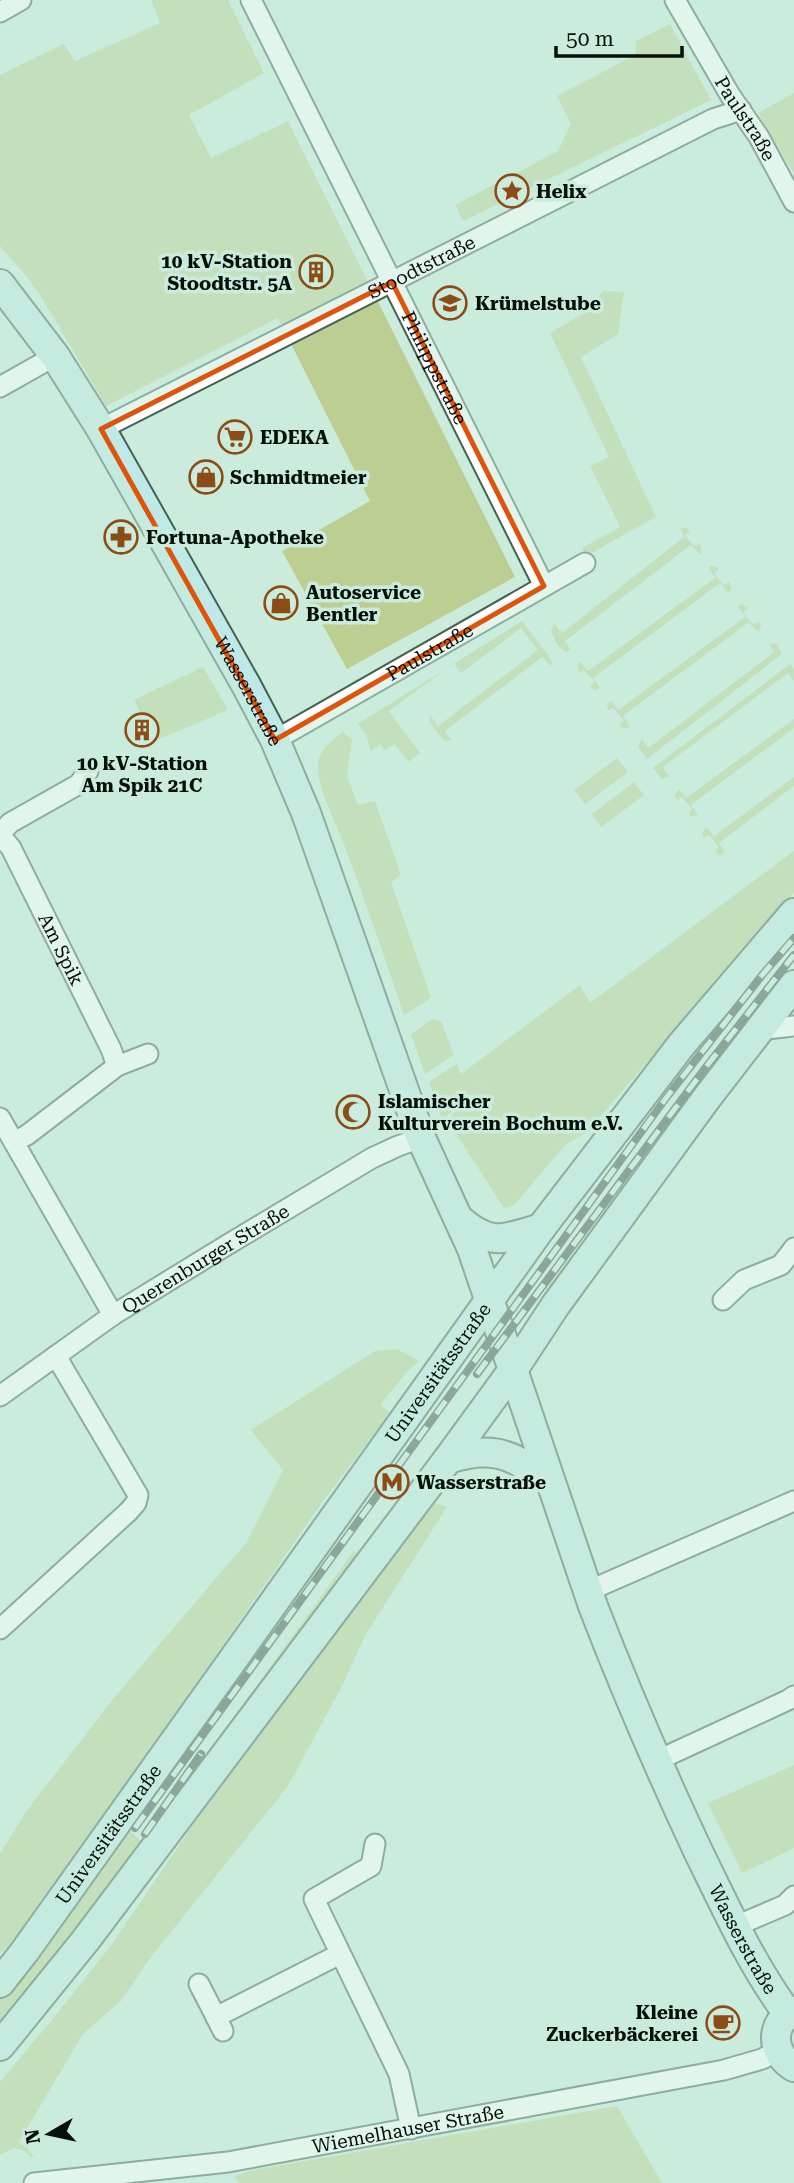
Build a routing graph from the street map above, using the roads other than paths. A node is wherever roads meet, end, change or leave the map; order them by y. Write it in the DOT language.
graph roads {
  1 [pos="21,0"];
  2 [pos="251,0"];
  3 [pos="676,0"];
  4 [pos="0,12"];
  5 [pos="741,110"];
  6 [pos="794,202"];
  7 [pos="392,282"];
  8 [pos="0,284"];
  9 [pos="55,356"];
  10 [pos="0,387"];
  11 [pos="101,429"];
  12 [pos="585,563"];
  13 [pos="544,586"];
  14 [pos="275,740"];
  15 [pos="88,771"];
  16 [pos="0,834"];
  17 [pos="794,912"];
  18 [pos="794,985"];
  19 [pos="794,1026"];
  20 [pos="758,1030"];
  21 [pos="148,1054"];
  22 [pos="117,1066"];
  23 [pos="0,1118"];
  24 [pos="421,1138"];
  25 [pos="14,1142"];
  26 [pos="460,1220"];
  27 [pos="541,1228"];
  28 [pos="794,1248"];
  29 [pos="723,1300"];
  30 [pos="483,1309"];
  31 [pos="113,1315"];
  32 [pos="56,1356"];
  33 [pos="507,1377"];
  34 [pos="0,1396"];
  35 [pos="449,1458"];
  36 [pos="530,1469"];
  37 [pos="794,1501"];
  38 [pos="578,1564"];
  39 [pos="588,1591"];
  40 [pos="0,1629"];
  41 [pos="794,1696"];
  42 [pos="656,1760"];
  43 [pos="375,1844"];
  44 [pos="794,1896"];
  45 [pos="736,1926"];
  46 [pos="340,1954"];
  47 [pos="0,1983"];
  48 [pos="199,1984"];
  49 [pos="791,2012"];
  50 [pos="0,2046"];
  51 [pos="786,2059"];
  52 [pos="411,2129"];
  53 [pos="34,2183"];
  1 -- 4 [label="street"];
  2 -- 7 [label="street, Philippstraße"];
  3 -- 5 [label="street, Paulstraße"];
  5 -- 6 [label="street, Paulstraße"];
  5 -- 7 [label="street, Stoodtstraße"];
  7 -- 11 [label="street, Stoodtstraße"];
  7 -- 13 [label="street, Philippstraße"];
  8 -- 9 [label="main road, Wasserstraße"];
  9 -- 10 [label="street"];
  9 -- 11 [label="main road, Wasserstraße"];
  11 -- 14 [label="main road, Wasserstraße"];
  12 -- 13 [label="street, Paulstraße"];
  13 -- 14 [label="street, Paulstraße"];
  14 -- 24 [label="main road, Wasserstraße"];
  15 -- 16 [label="street, Am Spik"];
  16 -- 22 [label="street, Am Spik"];
  17 -- 27 [label="main road, Universitätsstraße"];
  18 -- 20 [label="main road"];
  19 -- 20 [label="street"];
  20 -- 33 [label="main road"];
  21 -- 22 [label="street"];
  22 -- 25 [label="street"];
  23 -- 25 [label="street"];
  24 -- 26 [label="main road, Wasserstraße"];
  24 -- 30 [label="main road, Wasserstraße"];
  24 -- 31 [label="street, Querenburger Straße"];
  25 -- 31 [label="street"];
  26 -- 27 [label="main road"];
  26 -- 30 [label="main road, Wasserstraße"];
  27 -- 30 [label="main road, Universitätsstraße"];
  28 -- 29 [label="street"];
  30 -- 33 [label="main road, Wasserstraße"];
  30 -- 47 [label="main road, Universitätsstraße"];
  31 -- 32 [label="street, Querenburger Straße"];
  32 -- 34 [label="street, Querenburger Straße"];
  32 -- 40 [label="street"];
  33 -- 35 [label="main road"];
  33 -- 36 [label="main road, Wasserstraße"];
  33 -- 38 [label="main road, Wasserstraße"];
  35 -- 36 [label="main road"];
  35 -- 50 [label="main road"];
  36 -- 38 [label="main road, Wasserstraße"];
  37 -- 39 [label="street"];
  38 -- 39 [label="main road, Wasserstraße"];
  39 -- 42 [label="main road, Wasserstraße"];
  41 -- 42 [label="street"];
  42 -- 45 [label="main road, Wasserstraße"];
  43 -- 46 [label="street"];
  44 -- 45 [label="street"];
  45 -- 49 [label="main road, Wasserstraße"];
  46 -- 48 [label="street"];
  46 -- 52 [label="street"];
  49 -- 51 [label="main road, Wasserstraße"];
  51 -- 52 [label="street, Wiemelhauser Straße"];
  52 -- 53 [label="street, Wiemelhauser Straße"];
}
